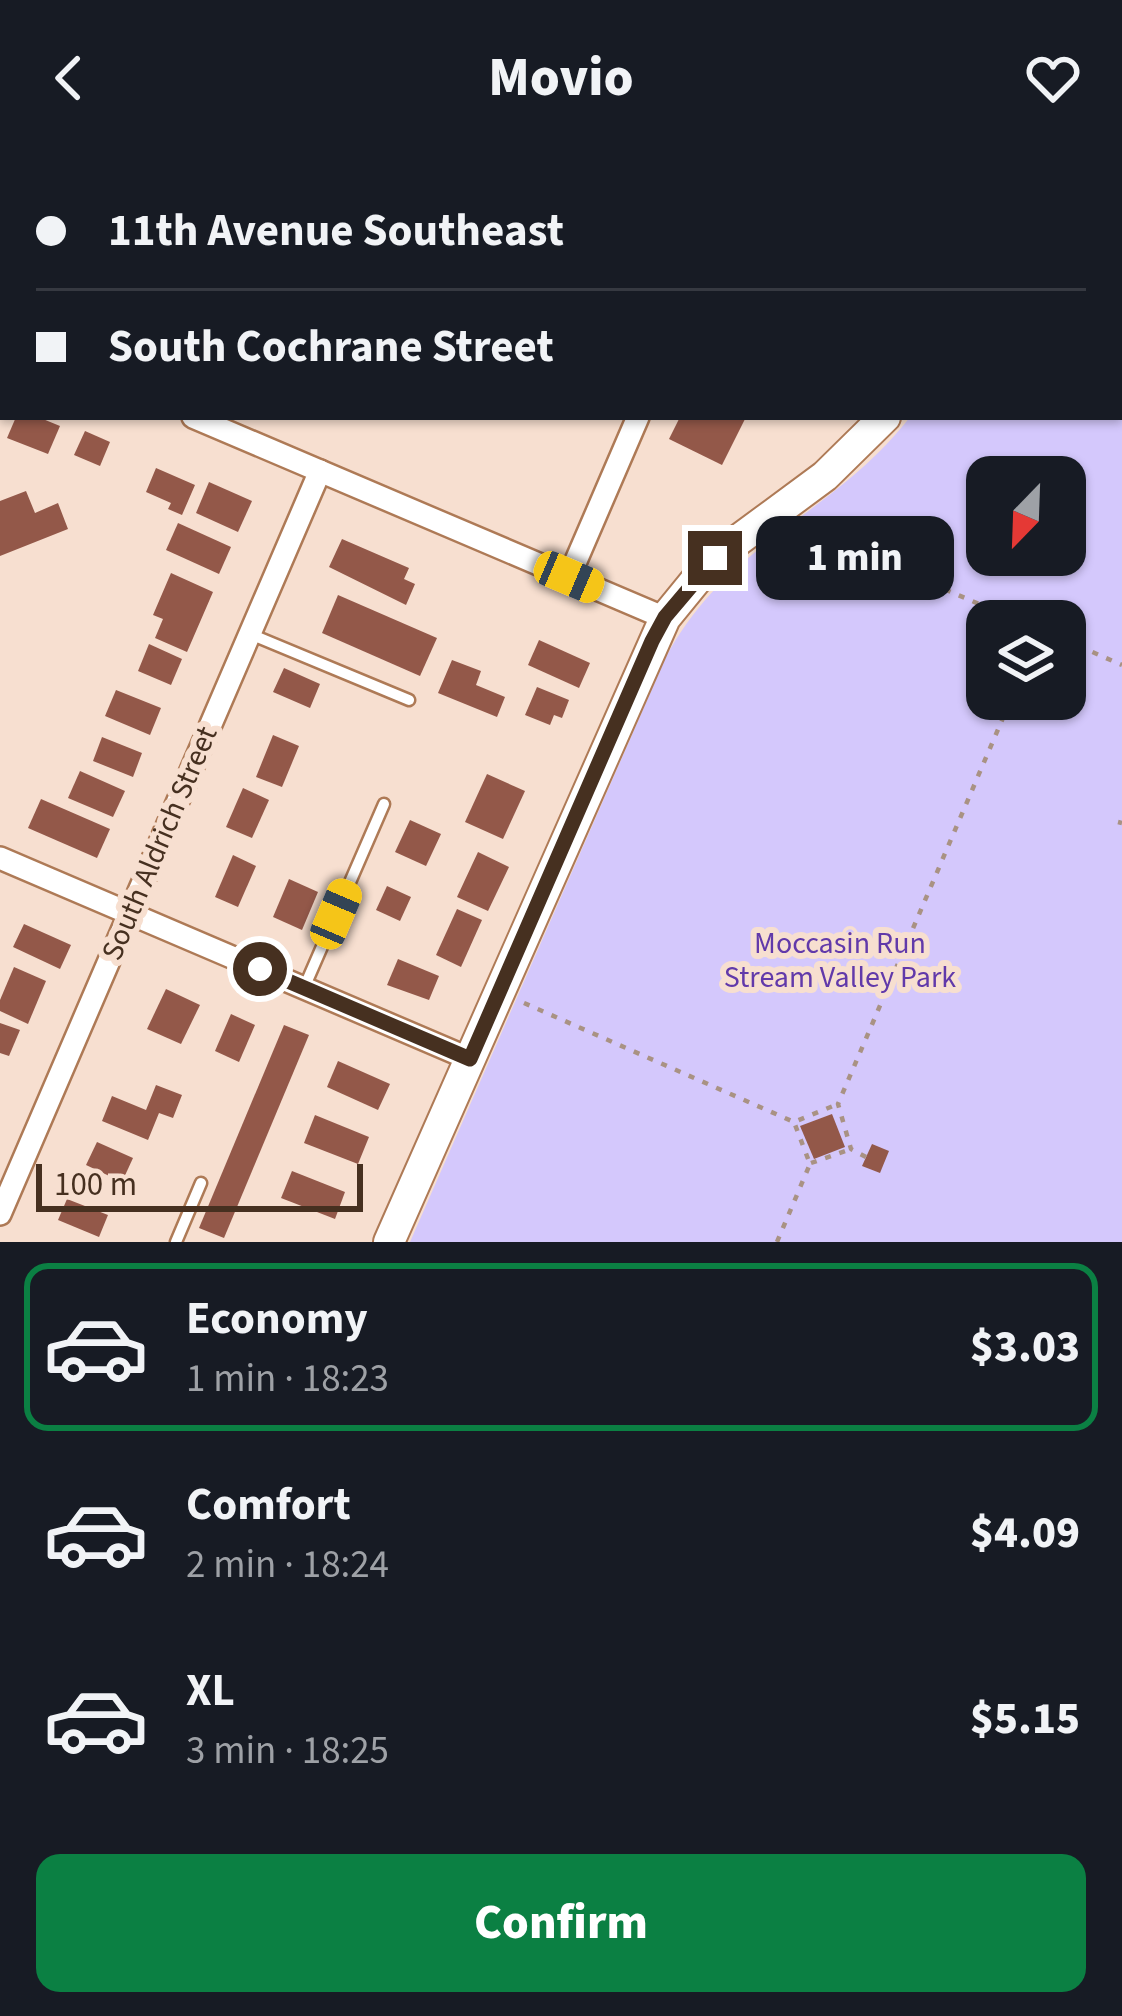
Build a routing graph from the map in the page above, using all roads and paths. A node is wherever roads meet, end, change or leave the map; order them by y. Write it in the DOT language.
graph roads {
  1 [pos="200,420"];
  2 [pos="637,420"];
  3 [pos="882,420"];
  4 [pos="320,471"];
  5 [pos="766,518"];
  6 [pos="569,577"];
  7 [pos="970,600"];
  8 [pos="665,617"];
  9 [pos="250,634"];
  10 [pos="1086,649"];
  11 [pos="1122,664"];
  12 [pos="409,700"];
  13 [pos="1001,720"];
  14 [pos="384,804"];
  15 [pos="0,858"];
  16 [pos="129,914"];
  17 [pos="304,988"];
  18 [pos="499,992"];
  19 [pos="470,1059"];
  20 [pos="838,1104"];
  21 [pos="794,1122"];
  22 [pos="851,1149"];
  23 [pos="866,1156"];
  24 [pos="810,1164"];
  25 [pos="201,1183"];
  26 [pos="0,1214"];
  27 [pos="176,1242"];
  28 [pos="389,1242"];
  29 [pos="777,1242"];
  1 -- 4 [label="street"];
  2 -- 6 [label="street"];
  3 -- 5 [label="street"];
  4 -- 6 [label="street"];
  4 -- 9 [label="street, South Aldrich Street"];
  5 -- 7 [label="path"];
  5 -- 8 [label="street"];
  6 -- 8 [label="street"];
  8 -- 18 [label="street"];
  9 -- 12 [label="lane"];
  9 -- 16 [label="street, South Aldrich Street"];
  10 -- 11 [label="path"];
  13 -- 20 [label="path"];
  14 -- 17 [label="lane"];
  15 -- 16 [label="street"];
  16 -- 17 [label="street"];
  16 -- 26 [label="street, South Aldrich Street"];
  17 -- 19 [label="street"];
  18 -- 19 [label="street"];
  18 -- 21 [label="path"];
  19 -- 28 [label="street"];
  20 -- 21 [label="path"];
  20 -- 22 [label="path"];
  21 -- 24 [label="path"];
  22 -- 23 [label="path"];
  22 -- 24 [label="path"];
  24 -- 29 [label="path"];
  25 -- 27 [label="lane"];
}
